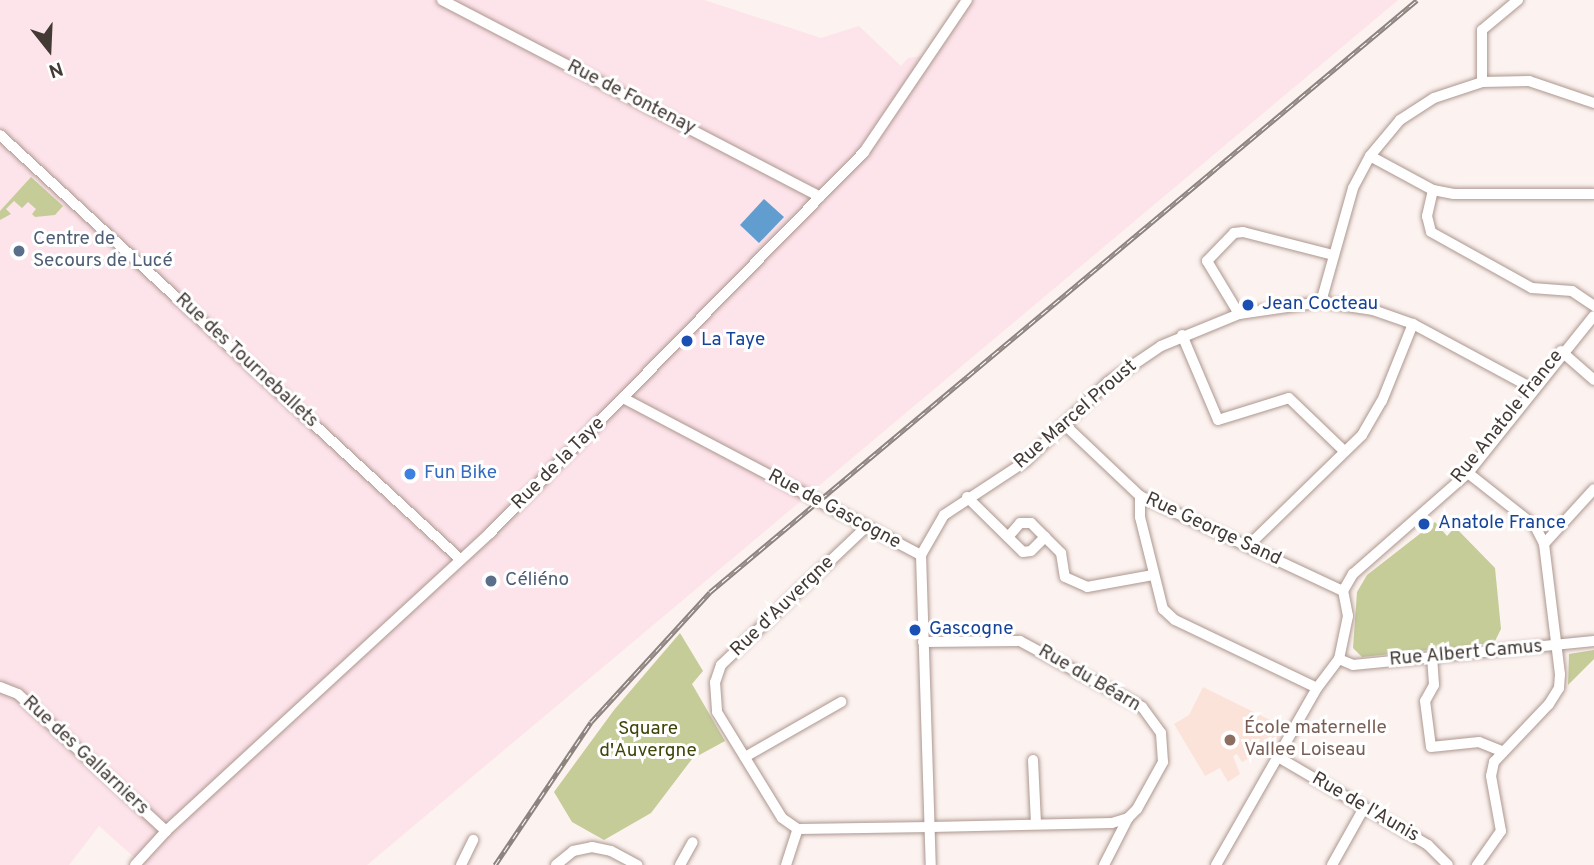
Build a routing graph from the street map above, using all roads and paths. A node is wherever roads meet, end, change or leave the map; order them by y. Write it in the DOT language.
graph roads {
  1 [pos="442,0"];
  2 [pos="967,0"];
  3 [pos="1518,0"];
  4 [pos="1482,82"];
  5 [pos="1594,103"];
  6 [pos="0,135"];
  7 [pos="1370,156"];
  8 [pos="1433,190"];
  9 [pos="1594,194"];
  10 [pos="820,197"];
  11 [pos="1333,256"];
  12 [pos="1321,302"];
  13 [pos="1594,306"];
  14 [pos="1239,314"];
  15 [pos="1594,316"];
  16 [pos="1412,324"];
  17 [pos="1182,335"];
  18 [pos="1562,351"];
  19 [pos="1594,380"];
  20 [pos="1532,388"];
  21 [pos="623,398"];
  22 [pos="1064,424"];
  23 [pos="1344,451"];
  24 [pos="1468,473"];
  25 [pos="1594,489"];
  26 [pos="1140,496"];
  27 [pos="967,497"];
  28 [pos="866,527"];
  29 [pos="1008,537"];
  30 [pos="1045,537"];
  31 [pos="1544,544"];
  32 [pos="1248,546"];
  33 [pos="921,555"];
  34 [pos="460,559"];
  35 [pos="1153,575"];
  36 [pos="1343,591"];
  37 [pos="1594,641"];
  38 [pos="923,642"];
  39 [pos="1556,645"];
  40 [pos="1432,656"];
  41 [pos="1339,659"];
  42 [pos="0,687"];
  43 [pos="1317,688"];
  44 [pos="841,702"];
  45 [pos="1502,751"];
  46 [pos="745,757"];
  47 [pos="1278,757"];
  48 [pos="1033,760"];
  49 [pos="1364,808"];
  50 [pos="1128,818"];
  51 [pos="1036,824"];
  52 [pos="931,827"];
  53 [pos="798,829"];
  54 [pos="166,831"];
  55 [pos="473,840"];
  56 [pos="693,842"];
  57 [pos="135,865"];
  58 [pos="461,865"];
  59 [pos="556,865"];
  60 [pos="637,865"];
  61 [pos="680,865"];
  62 [pos="786,865"];
  63 [pos="931,865"];
  64 [pos="1104,865"];
  65 [pos="1216,865"];
  66 [pos="1332,865"];
  67 [pos="1448,865"];
  68 [pos="1477,865"];
  1 -- 10 [label="street, Rue de Fontenay"];
  2 -- 10 [label="street, Rue de la Taye"];
  3 -- 4 [label="street"];
  4 -- 5 [label="street"];
  4 -- 7 [label="street"];
  6 -- 34 [label="street, Rue des Tourneballets"];
  7 -- 8 [label="street"];
  7 -- 11 [label="street"];
  8 -- 9 [label="street"];
  8 -- 13 [label="street"];
  10 -- 21 [label="street, Rue de la Taye"];
  11 -- 12 [label="street"];
  11 -- 14 [label="street"];
  12 -- 14 [label="street, Rue Marcel Proust"];
  12 -- 16 [label="street, Rue Marcel Proust"];
  14 -- 17 [label="street, Rue Marcel Proust"];
  15 -- 18 [label="street, Rue Anatole France"];
  16 -- 20 [label="street, Rue Marcel Proust"];
  16 -- 23 [label="street"];
  17 -- 22 [label="street, Rue Marcel Proust"];
  17 -- 23 [label="street"];
  18 -- 19 [label="street"];
  18 -- 20 [label="street, Rue Anatole France"];
  20 -- 24 [label="street, Rue Anatole France"];
  21 -- 28 [label="street, Rue de Gascogne"];
  21 -- 34 [label="street, Rue de la Taye"];
  22 -- 26 [label="street, Rue George Sand"];
  22 -- 27 [label="street, Rue Marcel Proust"];
  23 -- 32 [label="street"];
  24 -- 31 [label="street"];
  24 -- 36 [label="street, Rue Anatole France"];
  25 -- 31 [label="street"];
  26 -- 32 [label="street, Rue George Sand"];
  26 -- 35 [label="street"];
  27 -- 29 [label="street"];
  27 -- 33 [label="street, Rue Marcel Proust"];
  28 -- 33 [label="street, Rue de Gascogne"];
  28 -- 46 [label="street, Rue d'Auvergne"];
  29 -- 30 [label="street"];
  29 -- 30 [label="street"];
  30 -- 35 [label="street"];
  31 -- 39 [label="street"];
  32 -- 36 [label="street, Rue George Sand"];
  33 -- 38 [label="street, Rue de Gascogne"];
  34 -- 54 [label="street, Rue de la Taye"];
  35 -- 43 [label="street"];
  36 -- 41 [label="street"];
  37 -- 39 [label="street, Rue Albert Camus"];
  38 -- 50 [label="street, Rue du Béarn"];
  38 -- 52 [label="street, Rue de Gascogne"];
  39 -- 40 [label="street, Rue Albert Camus"];
  39 -- 45 [label="street"];
  40 -- 41 [label="street, Rue Albert Camus"];
  40 -- 45 [label="street"];
  41 -- 43 [label="street"];
  42 -- 54 [label="street, Rue des Gallarniers"];
  43 -- 47 [label="street"];
  44 -- 46 [label="street"];
  45 -- 68 [label="street"];
  46 -- 53 [label="street, Rue d'Auvergne"];
  47 -- 49 [label="street, Rue de l'Aunis"];
  47 -- 65 [label="street"];
  48 -- 51 [label="street"];
  49 -- 66 [label="street"];
  49 -- 67 [label="street, Rue de l'Aunis"];
  50 -- 51 [label="street"];
  50 -- 64 [label="street, Rue du Béarn"];
  51 -- 52 [label="street"];
  52 -- 53 [label="street"];
  52 -- 63 [label="street, Rue de Gascogne"];
  53 -- 62 [label="street"];
  54 -- 57 [label="street, Rue de la Taye"];
  55 -- 58 [label="street"];
  56 -- 61 [label="street"];
  59 -- 60 [label="street"];
}
